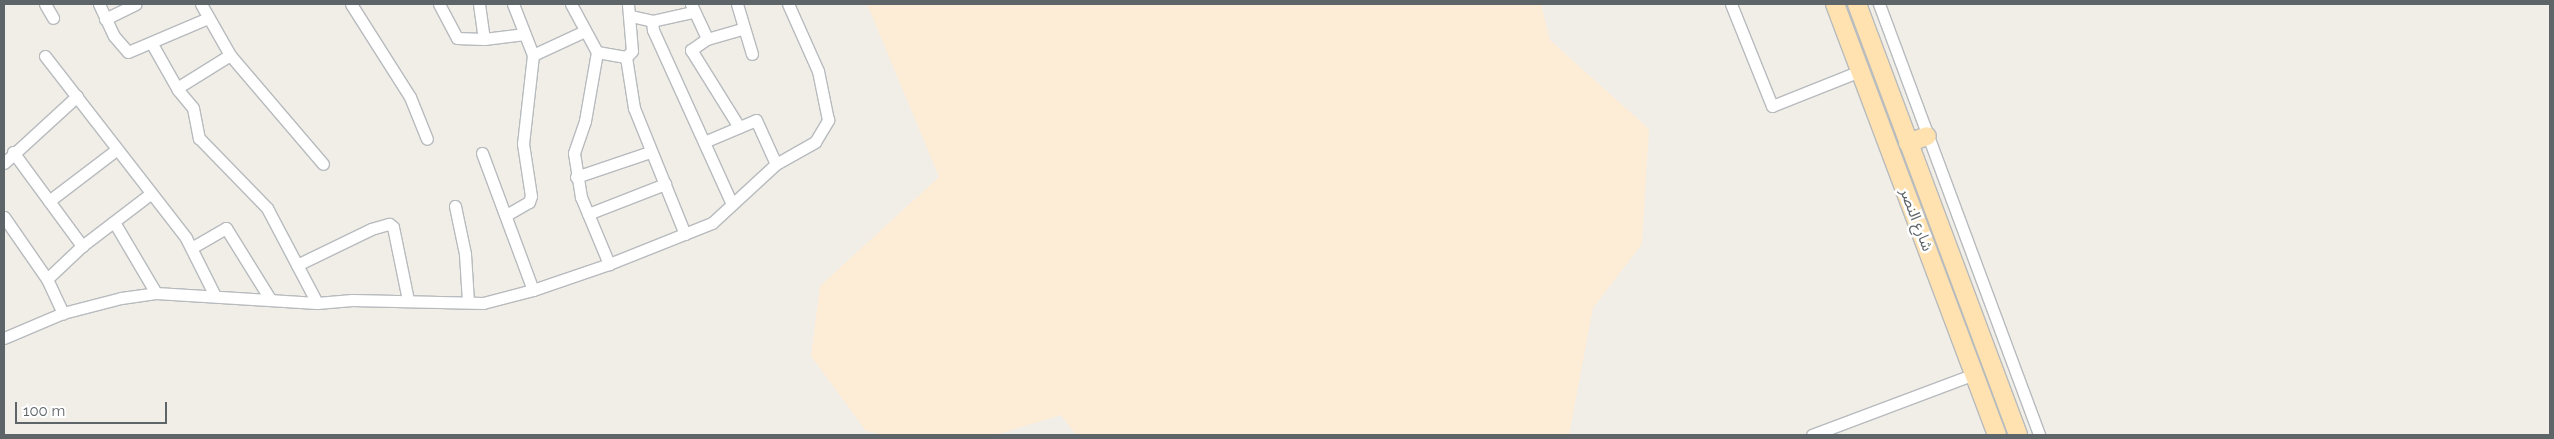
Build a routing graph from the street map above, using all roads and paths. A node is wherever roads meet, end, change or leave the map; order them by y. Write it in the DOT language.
graph roads {
  1 [pos="46,4"];
  2 [pos="99,4"];
  3 [pos="136,4"];
  4 [pos="201,4"];
  5 [pos="351,4"];
  6 [pos="439,4"];
  7 [pos="479,4"];
  8 [pos="513,4"];
  9 [pos="571,4"];
  10 [pos="628,4"];
  11 [pos="737,4"];
  12 [pos="788,4"];
  13 [pos="1731,4"];
  14 [pos="1835,4"];
  15 [pos="1857,4"];
  16 [pos="1879,4"];
  17 [pos="692,8"];
  18 [pos="631,16"];
  19 [pos="53,18"];
  20 [pos="208,18"];
  21 [pos="105,19"];
  22 [pos="652,21"];
  23 [pos="743,29"];
  24 [pos="585,31"];
  25 [pos="525,34"];
  26 [pos="484,39"];
  27 [pos="707,40"];
  28 [pos="152,44"];
  29 [pos="597,52"];
  30 [pos="752,54"];
  31 [pos="230,55"];
  32 [pos="533,55"];
  33 [pos="45,56"];
  34 [pos="626,57"];
  35 [pos="1860,71"];
  36 [pos="177,88"];
  37 [pos="77,96"];
  38 [pos="739,127"];
  39 [pos="1927,136"];
  40 [pos="427,139"];
  41 [pos="704,142"];
  42 [pos="1908,143"];
  43 [pos="116,150"];
  44 [pos="13,152"];
  45 [pos="650,152"];
  46 [pos="482,153"];
  47 [pos="4,162"];
  48 [pos="323,164"];
  49 [pos="776,164"];
  50 [pos="576,177"];
  51 [pos="665,184"];
  52 [pos="150,194"];
  53 [pos="49,201"];
  54 [pos="732,204"];
  55 [pos="455,206"];
  56 [pos="508,214"];
  57 [pos="588,214"];
  58 [pos="4,217"];
  59 [pos="114,222"];
  60 [pos="685,234"];
  61 [pos="82,246"];
  62 [pos="193,247"];
  63 [pos="609,264"];
  64 [pos="297,265"];
  65 [pos="47,279"];
  66 [pos="533,290"];
  67 [pos="156,293"];
  68 [pos="214,294"];
  69 [pos="270,299"];
  70 [pos="408,300"];
  71 [pos="468,302"];
  72 [pos="317,303"];
  73 [pos="63,313"];
  74 [pos="4,338"];
  75 [pos="1974,374"];
  76 [pos="1820,434"];
  77 [pos="1997,435"];
  78 [pos="2018,435"];
  79 [pos="2039,435"];
  1 -- 19 [label="street"];
  2 -- 21 [label="street"];
  3 -- 21 [label="street"];
  4 -- 20 [label="street"];
  5 -- 40 [label="street"];
  6 -- 26 [label="street"];
  7 -- 26 [label="street"];
  8 -- 25 [label="street"];
  9 -- 24 [label="street"];
  10 -- 18 [label="street"];
  11 -- 23 [label="street"];
  12 -- 49 [label="street"];
  13 -- 35 [label="street"];
  14 -- 35 [label="main road, شارع النصر"];
  15 -- 42 [label="main road, شارع النصر"];
  16 -- 39 [label="street"];
  17 -- 22 [label="street"];
  17 -- 27 [label="street"];
  18 -- 22 [label="street"];
  18 -- 34 [label="street"];
  20 -- 28 [label="street"];
  20 -- 31 [label="street"];
  21 -- 28 [label="street"];
  22 -- 41 [label="street"];
  23 -- 27 [label="street"];
  23 -- 30 [label="street"];
  24 -- 29 [label="street"];
  24 -- 32 [label="street"];
  25 -- 26 [label="street"];
  25 -- 32 [label="street"];
  27 -- 38 [label="street"];
  28 -- 36 [label="street"];
  29 -- 34 [label="street"];
  29 -- 50 [label="street"];
  31 -- 36 [label="street"];
  31 -- 48 [label="street"];
  32 -- 56 [label="street"];
  33 -- 37 [label="street"];
  34 -- 45 [label="street"];
  35 -- 75 [label="main road, شارع النصر"];
  36 -- 64 [label="street"];
  37 -- 43 [label="street"];
  37 -- 44 [label="street"];
  38 -- 41 [label="street"];
  38 -- 49 [label="street"];
  39 -- 42 [label="main road"];
  39 -- 79 [label="street"];
  41 -- 54 [label="street"];
  42 -- 78 [label="main road, شارع النصر"];
  43 -- 52 [label="street"];
  43 -- 53 [label="street"];
  44 -- 47 [label="street"];
  44 -- 53 [label="street"];
  45 -- 50 [label="street"];
  45 -- 51 [label="street"];
  46 -- 56 [label="street"];
  49 -- 54 [label="street"];
  50 -- 57 [label="street"];
  51 -- 57 [label="street"];
  51 -- 60 [label="street"];
  52 -- 59 [label="street"];
  52 -- 62 [label="street"];
  53 -- 61 [label="street"];
  54 -- 60 [label="street"];
  55 -- 71 [label="street"];
  56 -- 66 [label="street"];
  57 -- 63 [label="street"];
  58 -- 65 [label="street"];
  59 -- 61 [label="street"];
  59 -- 67 [label="street"];
  60 -- 63 [label="street"];
  61 -- 65 [label="street"];
  62 -- 68 [label="street"];
  62 -- 69 [label="street"];
  63 -- 66 [label="street"];
  64 -- 70 [label="street"];
  64 -- 72 [label="street"];
  65 -- 73 [label="street"];
  66 -- 71 [label="street"];
  67 -- 68 [label="street"];
  67 -- 73 [label="street"];
  68 -- 69 [label="street"];
  69 -- 72 [label="street"];
  70 -- 71 [label="street"];
  70 -- 72 [label="street"];
  73 -- 74 [label="street"];
  75 -- 76 [label="street"];
  75 -- 77 [label="main road, شارع النصر"];
}
